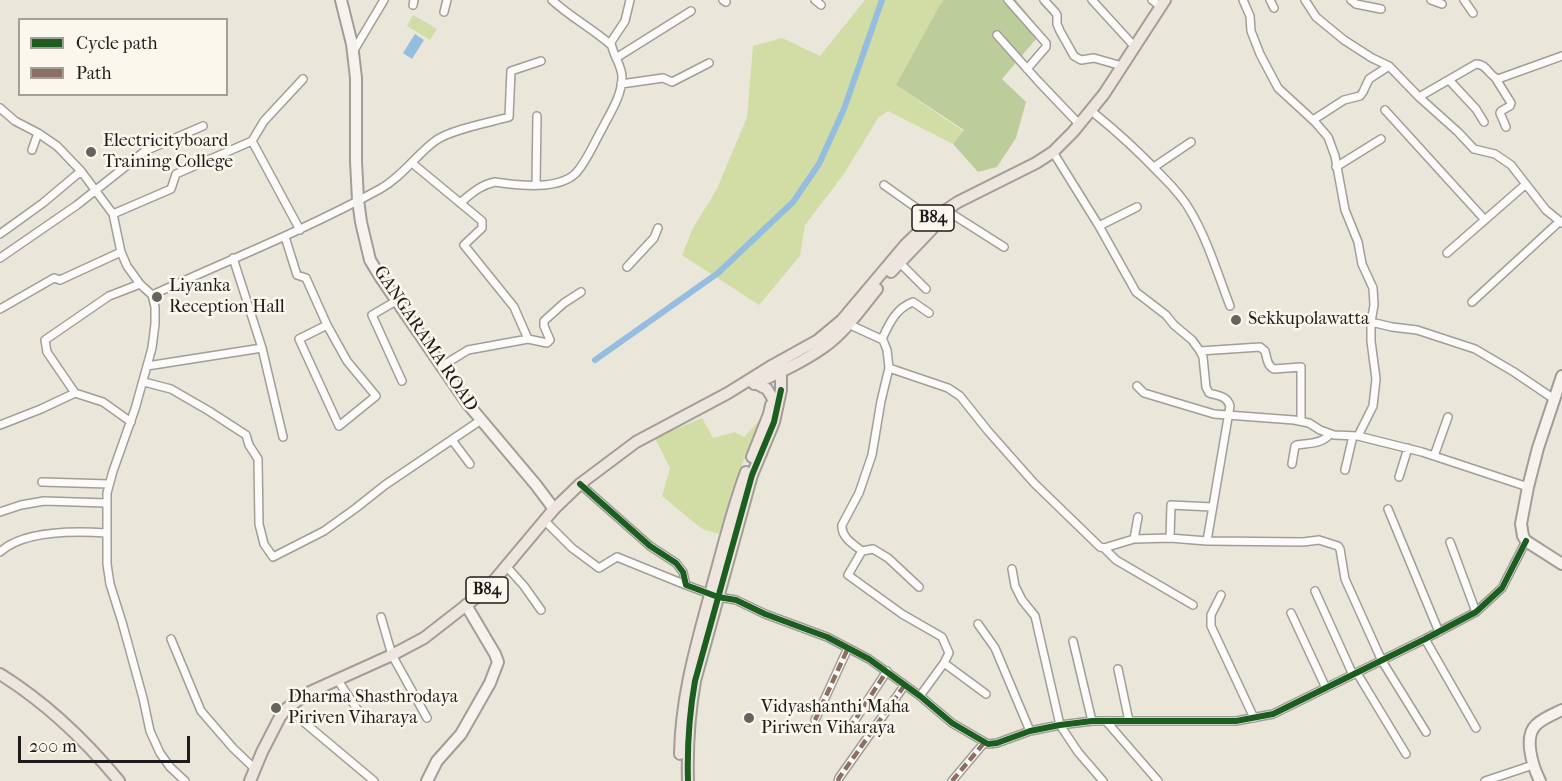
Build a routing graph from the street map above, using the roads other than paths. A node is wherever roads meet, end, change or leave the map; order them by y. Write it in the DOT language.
graph roads {
  1 [pos="341,0"];
  2 [pos="384,0"];
  3 [pos="447,0"];
  4 [pos="552,0"];
  5 [pos="630,0"];
  6 [pos="1008,0"];
  7 [pos="1044,0"];
  8 [pos="1092,0"];
  9 [pos="1172,0"];
  10 [pos="1243,0"];
  11 [pos="1270,0"];
  12 [pos="1305,0"];
  13 [pos="1351,0"];
  14 [pos="1431,0"];
  15 [pos="1464,0"];
  16 [pos="1159,2"];
  17 [pos="1442,4"];
  18 [pos="1274,8"];
  19 [pos="1382,9"];
  20 [pos="691,11"];
  21 [pos="444,12"];
  22 [pos="1473,13"];
  23 [pos="997,35"];
  24 [pos="611,45"];
  25 [pos="1134,46"];
  26 [pos="353,52"];
  27 [pos="1562,56"];
  28 [pos="616,58"];
  29 [pos="541,61"];
  30 [pos="709,63"];
  31 [pos="1122,66"];
  32 [pos="1389,66"];
  33 [pos="1027,69"];
  34 [pos="303,79"];
  35 [pos="1496,79"];
  36 [pos="1449,80"];
  37 [pos="621,84"];
  38 [pos="1419,97"];
  39 [pos="0,108"];
  40 [pos="1385,110"];
  41 [pos="1095,114"];
  42 [pos="537,116"];
  43 [pos="1313,120"];
  44 [pos="1484,122"];
  45 [pos="1079,124"];
  46 [pos="203,126"];
  47 [pos="1506,127"];
  48 [pos="38,133"];
  49 [pos="1381,139"];
  50 [pos="252,141"];
  51 [pos="1191,142"];
  52 [pos="32,150"];
  53 [pos="1054,154"];
  54 [pos="412,163"];
  55 [pos="1336,166"];
  56 [pos="1154,167"];
  57 [pos="81,171"];
  58 [pos="1526,184"];
  59 [pos="536,185"];
  60 [pos="884,185"];
  61 [pos="96,190"];
  62 [pos="358,200"];
  63 [pos="460,203"];
  64 [pos="1137,207"];
  65 [pos="113,214"];
  66 [pos="952,214"];
  67 [pos="932,219"];
  68 [pos="1485,220"];
  69 [pos="1561,222"];
  70 [pos="1100,226"];
  71 [pos="658,228"];
  72 [pos="300,230"];
  73 [pos="0,234"];
  74 [pos="285,237"];
  75 [pos="1004,247"];
  76 [pos="121,252"];
  77 [pos="1447,253"];
  78 [pos="0,258"];
  79 [pos="233,258"];
  80 [pos="900,263"];
  81 [pos="627,267"];
  82 [pos="140,284"];
  83 [pos="926,289"];
  84 [pos="581,292"];
  85 [pos="152,295"];
  86 [pos="396,301"];
  87 [pos="1472,302"];
  88 [pos="1230,306"];
  89 [pos="0,309"];
  90 [pos="929,313"];
  91 [pos="845,322"];
  92 [pos="1371,322"];
  93 [pos="327,325"];
  94 [pos="528,339"];
  95 [pos="882,339"];
  96 [pos="262,348"];
  97 [pos="1200,351"];
  98 [pos="806,358"];
  99 [pos="147,366"];
  100 [pos="442,366"];
  101 [pos="777,368"];
  102 [pos="889,368"];
  103 [pos="1562,376"];
  104 [pos="402,381"];
  105 [pos="144,382"];
  106 [pos="755,383"];
  107 [pos="1137,386"];
  108 [pos="781,387"];
  109 [pos="75,393"];
  110 [pos="728,393"];
  111 [pos="1557,396"];
  112 [pos="773,399"];
  113 [pos="1229,414"];
  114 [pos="1448,417"];
  115 [pos="481,420"];
  116 [pos="1302,421"];
  117 [pos="131,422"];
  118 [pos="0,425"];
  119 [pos="1330,434"];
  120 [pos="1356,436"];
  121 [pos="283,437"];
  122 [pos="452,440"];
  123 [pos="1408,448"];
  124 [pos="1434,456"];
  125 [pos="470,464"];
  126 [pos="1292,464"];
  127 [pos="1345,470"];
  128 [pos="1399,477"];
  129 [pos="42,482"];
  130 [pos="109,484"];
  131 [pos="580,484"];
  132 [pos="1528,487"];
  133 [pos="106,503"];
  134 [pos="1212,507"];
  135 [pos="554,509"];
  136 [pos="1388,509"];
  137 [pos="0,512"];
  138 [pos="1138,517"];
  139 [pos="545,521"];
  140 [pos="106,533"];
  141 [pos="1170,538"];
  142 [pos="1134,539"];
  143 [pos="1207,541"];
  144 [pos="1526,541"];
  145 [pos="1450,542"];
  146 [pos="1104,548"];
  147 [pos="862,551"];
  148 [pos="0,552"];
  149 [pos="1562,564"];
  150 [pos="507,567"];
  151 [pos="1012,570"];
  152 [pos="686,585"];
  153 [pos="919,587"];
  154 [pos="1315,591"];
  155 [pos="1221,595"];
  156 [pos="714,596"];
  157 [pos="466,605"];
  158 [pos="1193,605"];
  159 [pos="541,610"];
  160 [pos="1476,612"];
  161 [pos="1291,613"];
  162 [pos="381,617"];
  163 [pos="978,624"];
  164 [pos="1438,632"];
  165 [pos="171,639"];
  166 [pos="1425,639"];
  167 [pos="1073,641"];
  168 [pos="848,648"];
  169 [pos="392,655"];
  170 [pos="1382,661"];
  171 [pos="944,663"];
  172 [pos="1118,669"];
  173 [pos="887,671"];
  174 [pos="0,674"];
  175 [pos="1355,674"];
  176 [pos="337,679"];
  177 [pos="904,686"];
  178 [pos="1326,688"];
  179 [pos="986,694"];
  180 [pos="920,696"];
  181 [pos="288,708"];
  182 [pos="1562,710"];
  183 [pos="359,712"];
  184 [pos="427,718"];
  185 [pos="1254,718"];
  186 [pos="815,720"];
  187 [pos="1092,721"];
  188 [pos="1106,721"];
  189 [pos="1129,721"];
  190 [pos="1060,725"];
  191 [pos="1476,728"];
  192 [pos="849,729"];
  193 [pos="1030,732"];
  194 [pos="1426,732"];
  195 [pos="984,743"];
  196 [pos="1406,754"];
  197 [pos="1533,765"];
  198 [pos="255,769"];
  199 [pos="118,781"];
  200 [pos="185,781"];
  201 [pos="250,781"];
  202 [pos="374,781"];
  203 [pos="427,781"];
  204 [pos="681,781"];
  205 [pos="688,781"];
  206 [pos="838,781"];
  207 [pos="952,781"];
  208 [pos="1103,781"];
  209 [pos="1158,781"];
  210 [pos="1485,781"];
  211 [pos="1540,781"];
  1 -- 26 [label="street, GANGARAMA ROAD"];
  2 -- 26 [label="street"];
  3 -- 21 [label="street"];
  4 -- 24 [label="street"];
  5 -- 24 [label="street"];
  6 -- 33 [label="street"];
  7 -- 31 [label="street"];
  8 -- 25 [label="street"];
  9 -- 41 [label="main road, B84"];
  10 -- 43 [label="street"];
  11 -- 18 [label="street"];
  12 -- 32 [label="street"];
  13 -- 19 [label="street"];
  14 -- 17 [label="street"];
  15 -- 22 [label="street"];
  16 -- 25 [label="main road, B84"];
  20 -- 28 [label="street"];
  23 -- 33 [label="street"];
  24 -- 28 [label="street"];
  25 -- 31 [label="main road, B84"];
  26 -- 62 [label="street, GANGARAMA ROAD"];
  27 -- 35 [label="street"];
  28 -- 37 [label="street"];
  29 -- 54 [label="street"];
  30 -- 37 [label="street"];
  31 -- 45 [label="main road, B84"];
  32 -- 38 [label="street"];
  32 -- 43 [label="street"];
  33 -- 45 [label="street"];
  34 -- 50 [label="street"];
  35 -- 36 [label="street"];
  35 -- 47 [label="street"];
  36 -- 38 [label="street"];
  36 -- 44 [label="street"];
  37 -- 59 [label="street"];
  38 -- 58 [label="street"];
  39 -- 48 [label="street"];
  40 -- 68 [label="street"];
  41 -- 53 [label="main road, B84"];
  41 -- 56 [label="street"];
  42 -- 59 [label="street"];
  43 -- 55 [label="street"];
  45 -- 53 [label="main road, B84"];
  46 -- 61 [label="street"];
  48 -- 52 [label="street"];
  48 -- 57 [label="street"];
  49 -- 55 [label="street"];
  50 -- 65 [label="street"];
  50 -- 72 [label="street"];
  51 -- 56 [label="street"];
  53 -- 66 [label="main road, B84"];
  53 -- 67 [label="main road, B84"];
  53 -- 70 [label="street"];
  54 -- 62 [label="street"];
  54 -- 63 [label="street"];
  55 -- 92 [label="street"];
  56 -- 88 [label="street"];
  57 -- 61 [label="street"];
  57 -- 73 [label="street"];
  58 -- 68 [label="street"];
  58 -- 69 [label="street"];
  59 -- 63 [label="street"];
  60 -- 67 [label="street"];
  61 -- 65 [label="street"];
  61 -- 78 [label="street"];
  62 -- 72 [label="street"];
  62 -- 86 [label="street, GANGARAMA ROAD"];
  63 -- 94 [label="street"];
  64 -- 70 [label="street"];
  65 -- 76 [label="street"];
  66 -- 75 [label="street"];
  66 -- 80 [label="main road, B84"];
  67 -- 91 [label="main road, B84"];
  68 -- 77 [label="street"];
  69 -- 87 [label="street"];
  70 -- 97 [label="street"];
  71 -- 81 [label="street"];
  72 -- 74 [label="street"];
  74 -- 79 [label="street"];
  74 -- 93 [label="street"];
  76 -- 82 [label="street"];
  76 -- 89 [label="street"];
  79 -- 85 [label="street"];
  79 -- 96 [label="street"];
  80 -- 83 [label="street"];
  80 -- 91 [label="main road, B84"];
  82 -- 85 [label="street"];
  82 -- 109 [label="street"];
  84 -- 94 [label="street"];
  85 -- 99 [label="street"];
  86 -- 100 [label="street, GANGARAMA ROAD"];
  86 -- 104 [label="street"];
  90 -- 95 [label="street"];
  91 -- 95 [label="street"];
  91 -- 98 [label="main road, B84"];
  91 -- 101 [label="main road, B84"];
  92 -- 111 [label="street"];
  92 -- 120 [label="street"];
  93 -- 93 [label="street"];
  94 -- 100 [label="street"];
  95 -- 102 [label="street"];
  96 -- 99 [label="street"];
  96 -- 121 [label="street"];
  97 -- 113 [label="street"];
  97 -- 116 [label="street"];
  98 -- 101 [label="main road, B84"];
  98 -- 108 [label="main road"];
  99 -- 105 [label="street"];
  100 -- 115 [label="street, GANGARAMA ROAD"];
  101 -- 106 [label="main road, B84"];
  101 -- 108 [label="main road"];
  101 -- 110 [label="main road, B84"];
  101 -- 112 [label="main road"];
  102 -- 146 [label="street"];
  102 -- 147 [label="street"];
  103 -- 111 [label="street"];
  105 -- 117 [label="street"];
  105 -- 122 [label="street"];
  106 -- 110 [label="main road, B84"];
  106 -- 112 [label="main road"];
  107 -- 113 [label="street"];
  108 -- 156 [label="main road"];
  109 -- 117 [label="street"];
  109 -- 118 [label="street"];
  110 -- 131 [label="main road, B84"];
  111 -- 132 [label="street"];
  112 -- 156 [label="main road"];
  113 -- 116 [label="street"];
  113 -- 134 [label="street"];
  114 -- 124 [label="street"];
  115 -- 122 [label="street"];
  115 -- 135 [label="street, GANGARAMA ROAD"];
  116 -- 119 [label="street"];
  117 -- 130 [label="street"];
  119 -- 120 [label="street"];
  119 -- 126 [label="street"];
  120 -- 123 [label="street"];
  120 -- 127 [label="street"];
  122 -- 125 [label="street"];
  123 -- 124 [label="street"];
  123 -- 128 [label="street"];
  124 -- 132 [label="street"];
  129 -- 130 [label="street"];
  130 -- 133 [label="street"];
  131 -- 135 [label="main road, B84"];
  131 -- 152 [label="street"];
  132 -- 144 [label="street"];
  133 -- 137 [label="street"];
  133 -- 140 [label="street"];
  134 -- 141 [label="street"];
  134 -- 143 [label="street"];
  135 -- 139 [label="main road, B84"];
  136 -- 164 [label="street"];
  138 -- 142 [label="street"];
  139 -- 150 [label="main road, B84"];
  139 -- 152 [label="street"];
  140 -- 148 [label="street"];
  140 -- 200 [label="street"];
  141 -- 142 [label="street"];
  141 -- 143 [label="street"];
  142 -- 146 [label="street"];
  143 -- 170 [label="street"];
  144 -- 149 [label="street"];
  144 -- 160 [label="street"];
  145 -- 160 [label="street"];
  146 -- 158 [label="street"];
  147 -- 153 [label="street"];
  147 -- 171 [label="street"];
  150 -- 157 [label="main road, B84"];
  150 -- 159 [label="street"];
  151 -- 190 [label="street"];
  152 -- 156 [label="street"];
  154 -- 175 [label="street"];
  155 -- 185 [label="street"];
  156 -- 168 [label="street"];
  156 -- 204 [label="main road"];
  156 -- 205 [label="main road"];
  157 -- 169 [label="main road, B84"];
  157 -- 203 [label="street"];
  160 -- 164 [label="street"];
  161 -- 178 [label="street"];
  162 -- 169 [label="street"];
  163 -- 193 [label="street"];
  164 -- 166 [label="street"];
  165 -- 198 [label="street"];
  166 -- 170 [label="street"];
  166 -- 191 [label="street"];
  167 -- 187 [label="street"];
  168 -- 173 [label="street"];
  168 -- 186 [label="street"];
  169 -- 176 [label="main road, B84"];
  169 -- 184 [label="street"];
  170 -- 175 [label="street"];
  170 -- 194 [label="street"];
  171 -- 179 [label="street"];
  171 -- 180 [label="street"];
  172 -- 189 [label="street"];
  173 -- 177 [label="street"];
  173 -- 192 [label="street"];
  174 -- 199 [label="main road"];
  175 -- 178 [label="street"];
  175 -- 196 [label="street"];
  176 -- 181 [label="main road, B84"];
  176 -- 183 [label="street"];
  177 -- 180 [label="street"];
  177 -- 206 [label="street"];
  178 -- 185 [label="street"];
  180 -- 195 [label="street"];
  181 -- 198 [label="main road, B84"];
  181 -- 202 [label="street"];
  182 -- 197 [label="street"];
  185 -- 189 [label="street"];
  187 -- 188 [label="street"];
  187 -- 190 [label="street"];
  188 -- 189 [label="street"];
  188 -- 209 [label="street"];
  190 -- 193 [label="street"];
  190 -- 208 [label="street"];
  193 -- 195 [label="street"];
  195 -- 207 [label="street"];
  197 -- 210 [label="street"];
  197 -- 211 [label="street"];
  198 -- 201 [label="main road, B84"];
}
